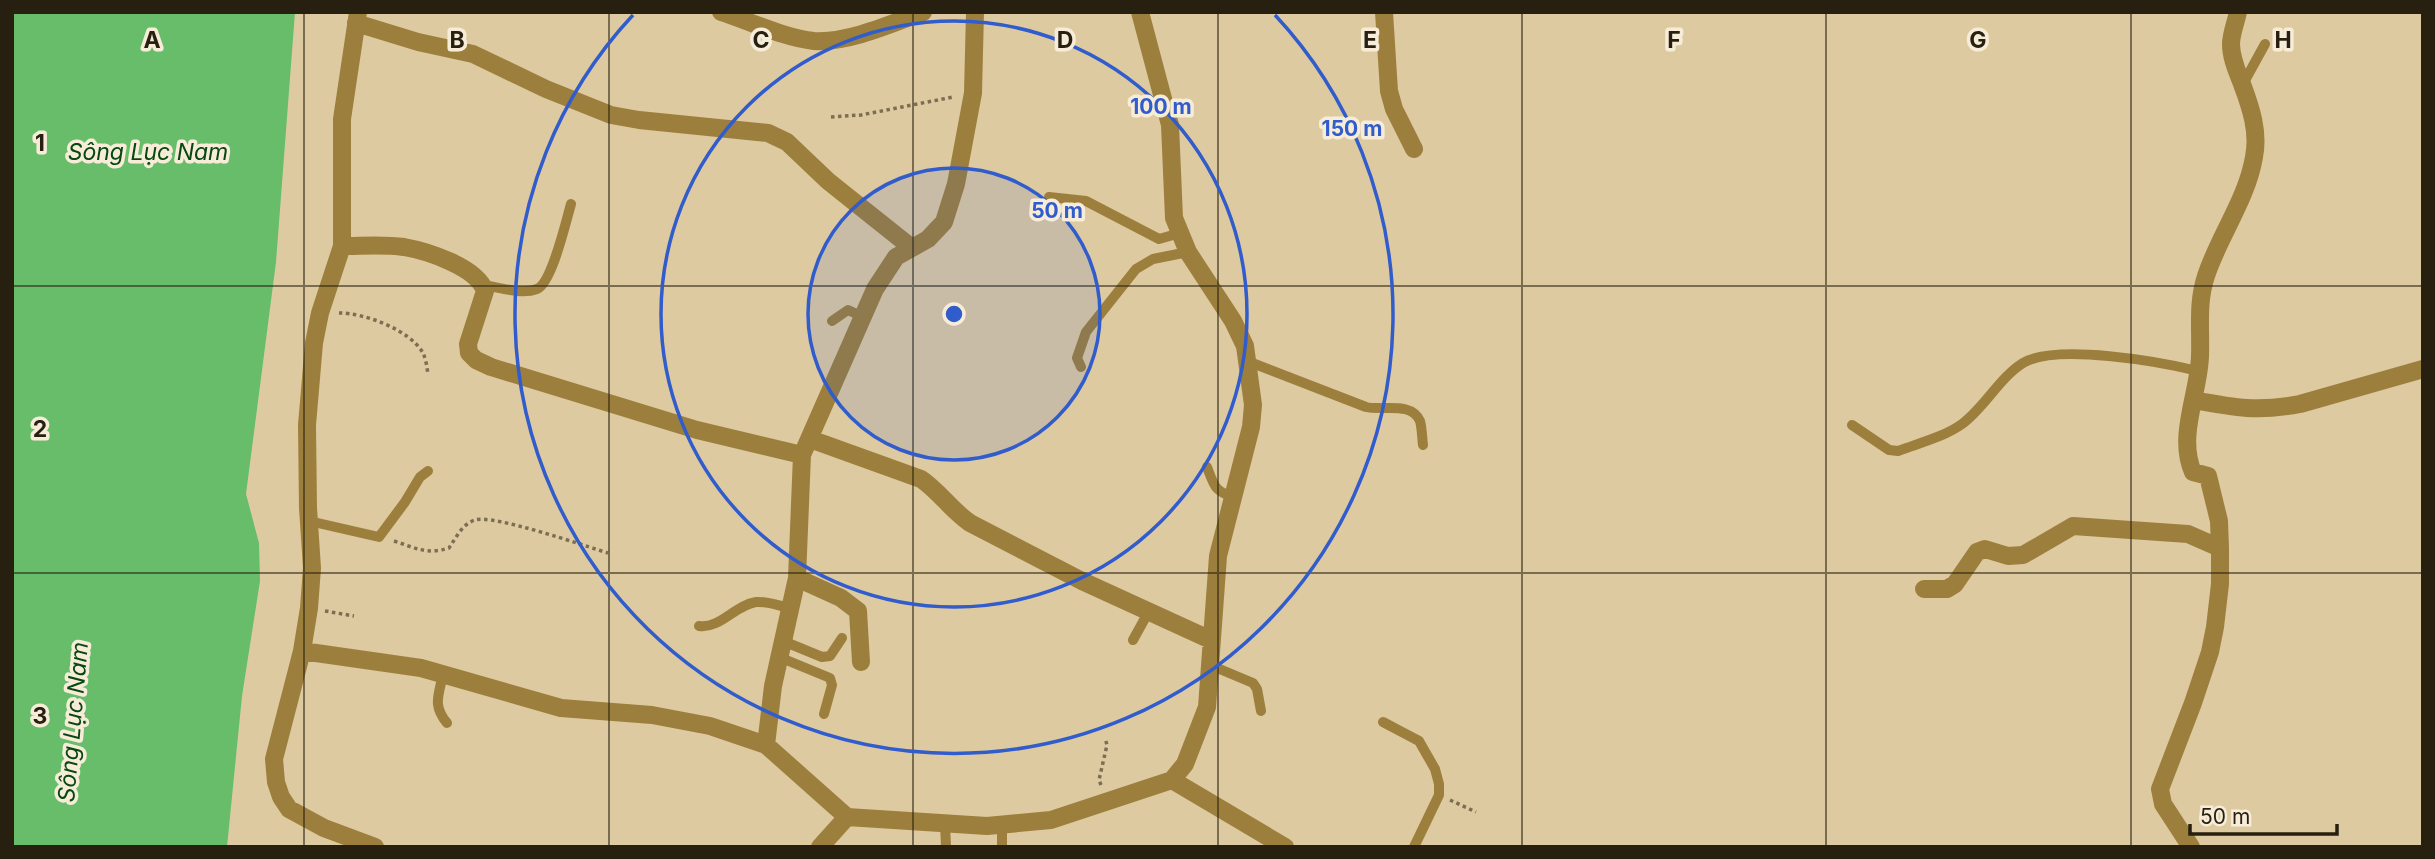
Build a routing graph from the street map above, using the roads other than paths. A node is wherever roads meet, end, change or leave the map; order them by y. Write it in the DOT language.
graph roads {
  1 [pos="721,12"];
  2 [pos="923,12"];
  3 [pos="975,12"];
  4 [pos="1140,12"];
  5 [pos="1384,12"];
  6 [pos="2238,12"];
  7 [pos="357,18"];
  8 [pos="2265,44"];
  9 [pos="2243,85"];
  10 [pos="1414,149"];
  11 [pos="1049,197"];
  12 [pos="571,204"];
  13 [pos="1180,233"];
  14 [pos="342,246"];
  15 [pos="912,248"];
  16 [pos="1188,252"];
  17 [pos="483,285"];
  18 [pos="863,317"];
  19 [pos="832,321"];
  20 [pos="1247,361"];
  21 [pos="1082,367"];
  22 [pos="2423,369"];
  23 [pos="2198,371"];
  24 [pos="2194,400"];
  25 [pos="1852,425"];
  26 [pos="1423,445"];
  27 [pos="806,447"];
  28 [pos="1207,467"];
  29 [pos="428,471"];
  30 [pos="1233,497"];
  31 [pos="309,521"];
  32 [pos="2220,548"];
  33 [pos="797,578"];
  34 [pos="1924,589"];
  35 [pos="790,608"];
  36 [pos="1149,611"];
  37 [pos="699,626"];
  38 [pos="842,638"];
  39 [pos="1133,640"];
  40 [pos="1211,640"];
  41 [pos="781,649"];
  42 [pos="302,651"];
  43 [pos="861,662"];
  44 [pos="1210,665"];
  45 [pos="443,674"];
  46 [pos="1261,711"];
  47 [pos="824,714"];
  48 [pos="1382,722"];
  49 [pos="447,723"];
  50 [pos="766,745"];
  51 [pos="1172,780"];
  52 [pos="847,817"];
  53 [pos="945,823"];
  54 [pos="1002,825"];
  55 [pos="375,847"];
  56 [pos="820,847"];
  57 [pos="946,847"];
  58 [pos="1002,847"];
  59 [pos="1285,847"];
  60 [pos="1414,847"];
  61 [pos="2191,847"];
  1 -- 2 [label="street"];
  3 -- 15 [label="street"];
  4 -- 13 [label="street"];
  5 -- 10 [label="street"];
  6 -- 9 [label="street"];
  7 -- 14 [label="street"];
  7 -- 15 [label="street"];
  8 -- 9 [label="lane"];
  9 -- 23 [label="street"];
  11 -- 13 [label="lane"];
  12 -- 17 [label="lane"];
  13 -- 16 [label="street"];
  14 -- 17 [label="street"];
  14 -- 31 [label="street"];
  15 -- 18 [label="street"];
  16 -- 20 [label="street"];
  16 -- 21 [label="lane"];
  17 -- 27 [label="street"];
  18 -- 19 [label="lane"];
  18 -- 27 [label="street"];
  20 -- 26 [label="lane"];
  20 -- 30 [label="street"];
  22 -- 24 [label="street"];
  23 -- 24 [label="street"];
  23 -- 25 [label="lane"];
  24 -- 32 [label="street"];
  27 -- 33 [label="street"];
  27 -- 36 [label="street"];
  28 -- 30 [label="lane"];
  29 -- 31 [label="lane"];
  30 -- 40 [label="street"];
  31 -- 42 [label="street"];
  32 -- 34 [label="street"];
  32 -- 61 [label="street"];
  33 -- 35 [label="street"];
  33 -- 43 [label="street"];
  35 -- 37 [label="lane"];
  35 -- 41 [label="street"];
  36 -- 39 [label="lane"];
  36 -- 40 [label="street"];
  38 -- 41 [label="lane"];
  40 -- 44 [label="street"];
  41 -- 47 [label="lane"];
  41 -- 50 [label="street"];
  42 -- 45 [label="street"];
  42 -- 55 [label="street"];
  44 -- 46 [label="lane"];
  44 -- 51 [label="street"];
  45 -- 49 [label="lane"];
  45 -- 50 [label="street"];
  48 -- 60 [label="lane"];
  50 -- 52 [label="street"];
  51 -- 54 [label="street"];
  51 -- 59 [label="street"];
  52 -- 53 [label="street"];
  52 -- 56 [label="street"];
  53 -- 54 [label="street"];
  53 -- 57 [label="lane"];
  54 -- 58 [label="lane"];
}
